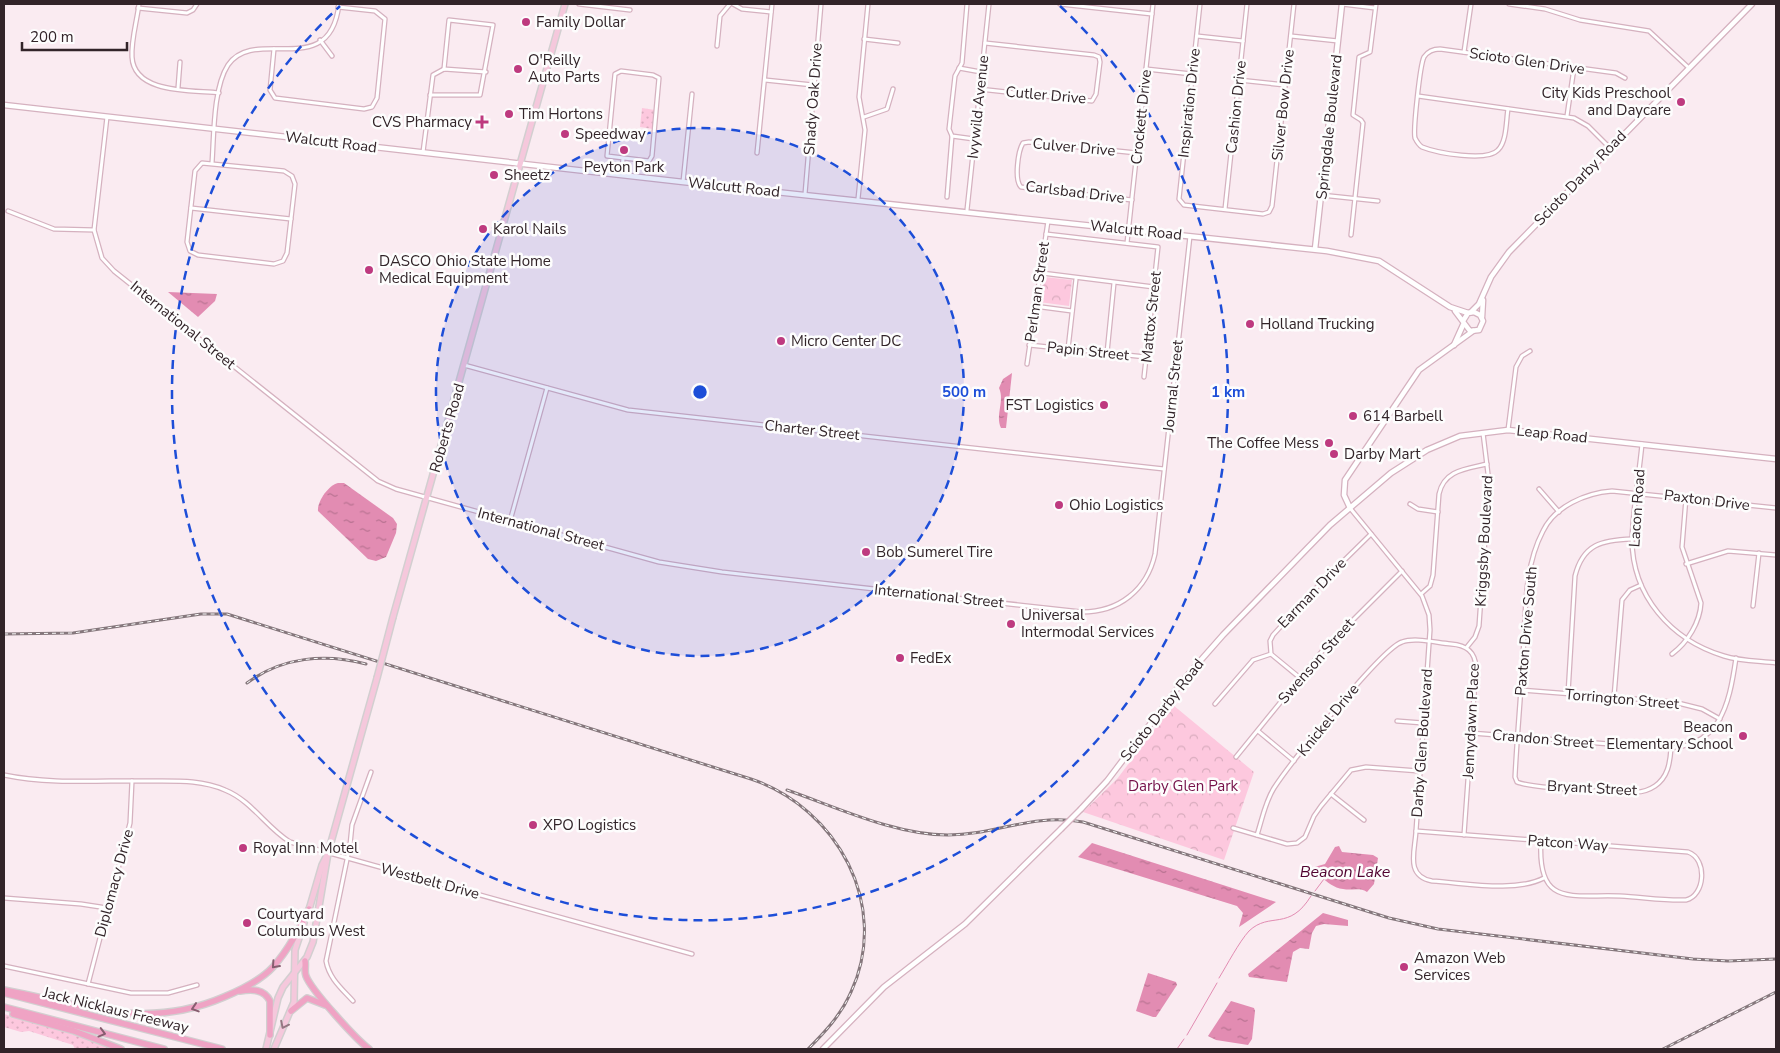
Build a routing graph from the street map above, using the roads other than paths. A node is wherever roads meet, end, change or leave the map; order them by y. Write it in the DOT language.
graph roads {
  1 [pos="197,4"];
  2 [pos="565,4"];
  3 [pos="579,4"];
  4 [pos="732,4"];
  5 [pos="772,4"];
  6 [pos="821,4"];
  7 [pos="868,4"];
  8 [pos="967,4"];
  9 [pos="989,4"];
  10 [pos="1060,4"];
  11 [pos="1154,4"];
  12 [pos="1200,4"];
  13 [pos="1247,4"];
  14 [pos="1294,4"];
  15 [pos="1342,4"];
  16 [pos="1376,4"];
  17 [pos="1471,4"];
  18 [pos="1509,4"];
  19 [pos="1752,4"];
  20 [pos="138,6"];
  21 [pos="338,6"];
  22 [pos="1100,6"];
  23 [pos="1375,8"];
  24 [pos="630,10"];
  25 [pos="772,12"];
  26 [pos="1152,14"];
  27 [pos="1197,36"];
  28 [pos="1291,36"];
  29 [pos="864,39"];
  30 [pos="320,40"];
  31 [pos="1338,41"];
  32 [pos="898,42"];
  33 [pos="1243,42"];
  34 [pos="984,43"];
  35 [pos="717,46"];
  36 [pos="274,49"];
  37 [pos="1464,52"];
  38 [pos="332,56"];
  39 [pos="180,62"];
  40 [pos="1574,67"];
  41 [pos="959,68"];
  42 [pos="1689,68"];
  43 [pos="444,69"];
  44 [pos="1146,69"];
  45 [pos="486,72"];
  46 [pos="981,72"];
  47 [pos="1192,74"];
  48 [pos="1625,78"];
  49 [pos="765,80"];
  50 [pos="1239,80"];
  51 [pos="813,84"];
  52 [pos="1285,85"];
  53 [pos="178,88"];
  54 [pos="894,89"];
  55 [pos="979,89"];
  56 [pos="219,93"];
  57 [pos="692,94"];
  58 [pos="430,95"];
  59 [pos="1418,96"];
  60 [pos="4,105"];
  61 [pos="1508,109"];
  62 [pos="1567,116"];
  63 [pos="107,117"];
  64 [pos="864,117"];
  65 [pos="215,129"];
  66 [pos="952,136"];
  67 [pos="974,139"];
  68 [pos="1610,148"];
  69 [pos="423,152"];
  70 [pos="1137,152"];
  71 [pos="757,153"];
  72 [pos="623,159"];
  73 [pos="212,163"];
  74 [pos="520,163"];
  75 [pos="621,174"];
  76 [pos="683,182"];
  77 [pos="1018,185"];
  78 [pos="804,194"];
  79 [pos="1322,195"];
  80 [pos="948,197"];
  81 [pos="1354,198"];
  82 [pos="858,199"];
  83 [pos="1132,200"];
  84 [pos="1378,201"];
  85 [pos="191,208"];
  86 [pos="1225,209"];
  87 [pos="966,210"];
  88 [pos="8,212"];
  89 [pos="291,219"];
  90 [pos="1048,221"];
  91 [pos="1129,229"];
  92 [pos="94,230"];
  93 [pos="1046,234"];
  94 [pos="1351,235"];
  95 [pos="1190,236"];
  96 [pos="1128,243"];
  97 [pos="1315,249"];
  98 [pos="1042,273"];
  99 [pos="1076,279"];
  100 [pos="1114,283"];
  101 [pos="1154,287"];
  102 [pos="1483,296"];
  103 [pos="1034,306"];
  104 [pos="1450,307"];
  105 [pos="1072,311"];
  106 [pos="1469,313"];
  107 [pos="1482,318"];
  108 [pos="1463,323"];
  109 [pos="1473,332"];
  110 [pos="1029,345"];
  111 [pos="1453,346"];
  112 [pos="1068,350"];
  113 [pos="1530,351"];
  114 [pos="1107,353"];
  115 [pos="1146,357"];
  116 [pos="1027,364"];
  117 [pos="464,365"];
  118 [pos="1144,377"];
  119 [pos="547,388"];
  120 [pos="1508,430"];
  121 [pos="1483,432"];
  122 [pos="1642,444"];
  123 [pos="1776,459"];
  124 [pos="1487,464"];
  125 [pos="1164,469"];
  126 [pos="1539,489"];
  127 [pos="1637,492"];
  128 [pos="427,498"];
  129 [pos="1686,498"];
  130 [pos="1410,504"];
  131 [pos="1350,508"];
  132 [pos="1776,508"];
  133 [pos="1438,512"];
  134 [pos="1559,512"];
  135 [pos="510,521"];
  136 [pos="1371,534"];
  137 [pos="1157,536"];
  138 [pos="1632,540"];
  139 [pos="1759,553"];
  140 [pos="1776,555"];
  141 [pos="1686,564"];
  142 [pos="1402,571"];
  143 [pos="1641,585"];
  144 [pos="1421,594"];
  145 [pos="1753,606"];
  146 [pos="1686,640"];
  147 [pos="1429,642"];
  148 [pos="1467,648"];
  149 [pos="1271,654"];
  150 [pos="1672,654"];
  151 [pos="1736,658"];
  152 [pos="1776,663"];
  153 [pos="1299,677"];
  154 [pos="1521,690"];
  155 [pos="1568,694"];
  156 [pos="1614,697"];
  157 [pos="1215,704"];
  158 [pos="1720,719"];
  159 [pos="1397,720"];
  160 [pos="1423,723"];
  161 [pos="1258,731"];
  162 [pos="1471,733"];
  163 [pos="1518,737"];
  164 [pos="1671,748"];
  165 [pos="1236,757"];
  166 [pos="1294,761"];
  167 [pos="1419,771"];
  168 [pos="371,772"];
  169 [pos="4,775"];
  170 [pos="132,781"];
  171 [pos="1517,782"];
  172 [pos="1331,794"];
  173 [pos="1364,820"];
  174 [pos="1233,828"];
  175 [pos="1416,831"];
  176 [pos="1464,834"];
  177 [pos="1257,835"];
  178 [pos="1541,841"];
  179 [pos="328,853"];
  180 [pos="347,858"];
  181 [pos="1544,878"];
  182 [pos="4,898"];
  183 [pos="107,908"];
  184 [pos="310,909"];
  185 [pos="692,954"];
  186 [pos="305,961"];
  187 [pos="4,966"];
  188 [pos="295,973"];
  189 [pos="88,984"];
  190 [pos="197,985"];
  191 [pos="4,992"];
  192 [pos="237,992"];
  193 [pos="352,1001"];
  194 [pos="329,1007"];
  195 [pos="4,1009"];
  196 [pos="291,1011"];
  197 [pos="270,1037"];
  198 [pos="121,1049"];
  199 [pos="164,1049"];
  200 [pos="222,1049"];
  201 [pos="266,1049"];
  202 [pos="274,1049"];
  203 [pos="369,1049"];
  204 [pos="823,1049"];
  1 -- 20 [label="street"];
  2 -- 74 [label="main road, Roberts Road"];
  3 -- 24 [label="street"];
  4 -- 25 [label="street"];
  4 -- 35 [label="street"];
  5 -- 25 [label="street"];
  6 -- 51 [label="street, Shady Oak Drive"];
  7 -- 29 [label="street"];
  8 -- 41 [label="street"];
  9 -- 34 [label="street, Ivywild Avenue"];
  10 -- 22 [label="street"];
  11 -- 26 [label="street, Crockett Drive"];
  12 -- 27 [label="street, Inspiration Drive"];
  13 -- 33 [label="street, Cashion Drive"];
  14 -- 28 [label="street, Silver Bow Drive"];
  15 -- 23 [label="street"];
  15 -- 31 [label="street, Springdale Boulevard"];
  16 -- 23 [label="street"];
  17 -- 37 [label="street"];
  18 -- 42 [label="street"];
  19 -- 42 [label="street, Scioto Darby Road"];
  20 -- 53 [label="street"];
  21 -- 30 [label="street"];
  21 -- 36 [label="street"];
  22 -- 26 [label="street"];
  23 -- 81 [label="street"];
  25 -- 49 [label="street"];
  26 -- 44 [label="street, Crockett Drive"];
  27 -- 33 [label="street"];
  27 -- 47 [label="street, Inspiration Drive"];
  28 -- 31 [label="street"];
  28 -- 52 [label="street, Silver Bow Drive"];
  29 -- 32 [label="street"];
  29 -- 64 [label="street"];
  30 -- 36 [label="street"];
  30 -- 38 [label="street"];
  31 -- 79 [label="street, Springdale Boulevard"];
  33 -- 50 [label="street, Cashion Drive"];
  34 -- 46 [label="street, Ivywild Avenue"];
  34 -- 55 [label="street, Cutler Drive"];
  36 -- 56 [label="street"];
  37 -- 40 [label="street, Scioto Glen Drive"];
  37 -- 59 [label="street, Scioto Glen Drive"];
  39 -- 53 [label="street"];
  40 -- 48 [label="street, Scioto Glen Drive"];
  40 -- 62 [label="street"];
  41 -- 46 [label="street"];
  41 -- 66 [label="street"];
  42 -- 68 [label="street, Scioto Darby Road"];
  43 -- 45 [label="street"];
  43 -- 45 [label="street"];
  43 -- 58 [label="street"];
  44 -- 47 [label="street"];
  44 -- 70 [label="street, Crockett Drive"];
  45 -- 58 [label="street"];
  46 -- 55 [label="street, Ivywild Avenue"];
  47 -- 86 [label="street, Inspiration Drive"];
  49 -- 51 [label="street"];
  49 -- 71 [label="street"];
  50 -- 52 [label="street"];
  50 -- 86 [label="street, Cashion Drive"];
  51 -- 78 [label="street, Shady Oak Drive"];
  52 -- 86 [label="street, Silver Bow Drive"];
  53 -- 56 [label="street"];
  54 -- 64 [label="street"];
  55 -- 67 [label="street, Ivywild Avenue"];
  56 -- 65 [label="street"];
  57 -- 76 [label="street"];
  58 -- 69 [label="street"];
  59 -- 61 [label="street"];
  59 -- 61 [label="street"];
  60 -- 63 [label="street, Walcutt Road"];
  61 -- 62 [label="street"];
  62 -- 68 [label="street"];
  63 -- 65 [label="street, Walcutt Road"];
  63 -- 92 [label="street, International Street"];
  64 -- 82 [label="street"];
  65 -- 69 [label="street, Walcutt Road"];
  65 -- 73 [label="street"];
  66 -- 67 [label="street"];
  66 -- 80 [label="street"];
  67 -- 87 [label="street, Ivywild Avenue"];
  68 -- 102 [label="street, Scioto Darby Road"];
  69 -- 74 [label="street, Walcutt Road"];
  70 -- 77 [label="street, Culver Drive"];
  70 -- 83 [label="street, Crockett Drive"];
  72 -- 72 [label="street"];
  72 -- 75 [label="street"];
  73 -- 85 [label="street"];
  73 -- 89 [label="street"];
  74 -- 75 [label="street, Walcutt Road"];
  74 -- 117 [label="main road, Roberts Road"];
  75 -- 76 [label="street, Walcutt Road"];
  76 -- 78 [label="street, Walcutt Road"];
  77 -- 83 [label="street, Carlsbad Drive"];
  78 -- 82 [label="street, Walcutt Road"];
  79 -- 81 [label="street"];
  79 -- 97 [label="street, Springdale Boulevard"];
  81 -- 84 [label="street"];
  81 -- 94 [label="street"];
  82 -- 87 [label="street, Walcutt Road"];
  83 -- 91 [label="street, Crockett Drive"];
  85 -- 89 [label="street"];
  85 -- 89 [label="street"];
  87 -- 90 [label="street, Walcutt Road"];
  88 -- 92 [label="street"];
  90 -- 91 [label="street, Walcutt Road"];
  90 -- 93 [label="street, Perlman Street"];
  91 -- 95 [label="street, Walcutt Road"];
  91 -- 96 [label="street, Crockett Drive"];
  92 -- 128 [label="street, International Street"];
  93 -- 96 [label="street"];
  93 -- 98 [label="street, Perlman Street"];
  95 -- 97 [label="street, Walcutt Road"];
  95 -- 125 [label="street, Journal Street"];
  96 -- 101 [label="street, Mattox Street"];
  97 -- 104 [label="street, Walcutt Road"];
  98 -- 99 [label="street"];
  98 -- 103 [label="street, Perlman Street"];
  99 -- 100 [label="street"];
  99 -- 105 [label="street"];
  100 -- 101 [label="street"];
  100 -- 114 [label="street"];
  101 -- 115 [label="street, Mattox Street"];
  102 -- 106 [label="street, Scioto Darby Road"];
  102 -- 107 [label="street, Scioto Darby Road"];
  103 -- 105 [label="street"];
  103 -- 110 [label="street, Perlman Street"];
  104 -- 106 [label="street, Walcutt Road"];
  104 -- 108 [label="street, Walcutt Road"];
  105 -- 112 [label="street"];
  106 -- 107 [label="street"];
  106 -- 108 [label="street"];
  107 -- 109 [label="street"];
  108 -- 109 [label="street"];
  108 -- 111 [label="street"];
  109 -- 111 [label="street"];
  110 -- 112 [label="street, Papin Street"];
  110 -- 116 [label="street, Perlman Street"];
  111 -- 131 [label="street"];
  112 -- 114 [label="street, Papin Street"];
  113 -- 120 [label="street"];
  114 -- 115 [label="street, Papin Street"];
  115 -- 118 [label="street, Mattox Street"];
  117 -- 119 [label="street, Charter Street"];
  117 -- 128 [label="main road, Roberts Road"];
  119 -- 125 [label="street, Charter Street"];
  119 -- 135 [label="street"];
  120 -- 121 [label="street, Leap Road"];
  120 -- 122 [label="street, Leap Road"];
  121 -- 124 [label="street, Kriggsby Boulevard"];
  121 -- 131 [label="street, Leap Road"];
  122 -- 123 [label="street, Leap Road"];
  122 -- 127 [label="street, Lacon Road"];
  124 -- 133 [label="street"];
  124 -- 148 [label="street, Kriggsby Boulevard"];
  125 -- 137 [label="street, Journal Street"];
  126 -- 134 [label="street"];
  127 -- 129 [label="street, Paxton Drive"];
  127 -- 134 [label="street, Paxton Drive South"];
  127 -- 138 [label="street, Lacon Road"];
  128 -- 135 [label="street, International Street"];
  128 -- 179 [label="main road, Roberts Road, bridge"];
  129 -- 132 [label="street, Paxton Drive"];
  129 -- 141 [label="street"];
  130 -- 133 [label="street"];
  131 -- 136 [label="street, Darby Glen Boulevard"];
  131 -- 204 [label="street, Scioto Darby Road, bridge"];
  133 -- 144 [label="street"];
  134 -- 154 [label="street, Paxton Drive South"];
  135 -- 137 [label="street, International Street"];
  136 -- 142 [label="street, Darby Glen Boulevard"];
  136 -- 149 [label="street, Earman Drive"];
  138 -- 143 [label="street, Lacon Road"];
  138 -- 155 [label="street"];
  139 -- 140 [label="street"];
  139 -- 141 [label="street"];
  139 -- 145 [label="street"];
  141 -- 146 [label="street"];
  142 -- 144 [label="street, Darby Glen Boulevard"];
  142 -- 153 [label="street, Swenson Street"];
  143 -- 146 [label="street, Lacon Road"];
  143 -- 156 [label="street"];
  144 -- 147 [label="street, Darby Glen Boulevard"];
  146 -- 150 [label="street"];
  146 -- 151 [label="street, Lacon Road"];
  147 -- 148 [label="street, Jennydawn Place"];
  147 -- 160 [label="street, Darby Glen Boulevard"];
  147 -- 166 [label="street, Knickel Drive"];
  148 -- 162 [label="street, Jennydawn Place"];
  149 -- 153 [label="street"];
  149 -- 157 [label="street"];
  151 -- 152 [label="street, Lacon Road"];
  151 -- 158 [label="street, Crandon Street"];
  153 -- 161 [label="street, Swenson Street"];
  154 -- 155 [label="street, Torrington Street"];
  154 -- 163 [label="street, Paxton Drive South"];
  155 -- 156 [label="street, Torrington Street"];
  156 -- 158 [label="street, Torrington Street"];
  158 -- 164 [label="street, Crandon Street"];
  159 -- 160 [label="street"];
  160 -- 167 [label="street, Darby Glen Boulevard"];
  161 -- 165 [label="street, Swenson Street"];
  161 -- 166 [label="street"];
  162 -- 163 [label="street, Crandon Street"];
  162 -- 176 [label="street, Jennydawn Place"];
  163 -- 164 [label="street, Crandon Street"];
  163 -- 171 [label="street, Paxton Drive South"];
  164 -- 171 [label="street, Bryant Street"];
  166 -- 177 [label="street, Knickel Drive"];
  167 -- 172 [label="street"];
  167 -- 175 [label="street, Darby Glen Boulevard"];
  168 -- 180 [label="street"];
  169 -- 170 [label="street, Westbelt Drive"];
  170 -- 179 [label="street, Westbelt Drive"];
  170 -- 183 [label="street, Diplomacy Drive"];
  172 -- 173 [label="street"];
  172 -- 177 [label="street"];
  174 -- 177 [label="street"];
  175 -- 176 [label="street, Patcon Way"];
  175 -- 181 [label="street, Darby Glen Boulevard"];
  176 -- 178 [label="street, Patcon Way"];
  178 -- 181 [label="street"];
  178 -- 181 [label="street, Patcon Way"];
  179 -- 180 [label="street, Westbelt Drive"];
  179 -- 184 [label="main road, Roberts Road"];
  179 -- 186 [label="main road, Roberts Road"];
  180 -- 185 [label="street, Westbelt Drive"];
  180 -- 193 [label="street"];
  182 -- 183 [label="street"];
  183 -- 189 [label="street, Diplomacy Drive"];
  184 -- 188 [label="main road, Roberts Road"];
  184 -- 192 [label="highway, one-way"];
  186 -- 188 [label="main road, Roberts Road"];
  186 -- 194 [label="highway"];
  187 -- 189 [label="street"];
  188 -- 196 [label="main road, Roberts Road"];
  188 -- 197 [label="main road, Roberts Road"];
  189 -- 190 [label="street"];
  192 -- 191 [label="highway, one-way"];
  191 -- 200 [label="highway, Jack Nicklaus Freeway"];
  192 -- 197 [label="highway"];
  194 -- 196 [label="highway"];
  194 -- 203 [label="highway"];
  195 -- 198 [label="highway"];
  195 -- 199 [label="highway, Jack Nicklaus Freeway, one-way"];
  196 -- 202 [label="main road, Roberts Road, one-way"];
  197 -- 201 [label="main road, Roberts Road"];
}
